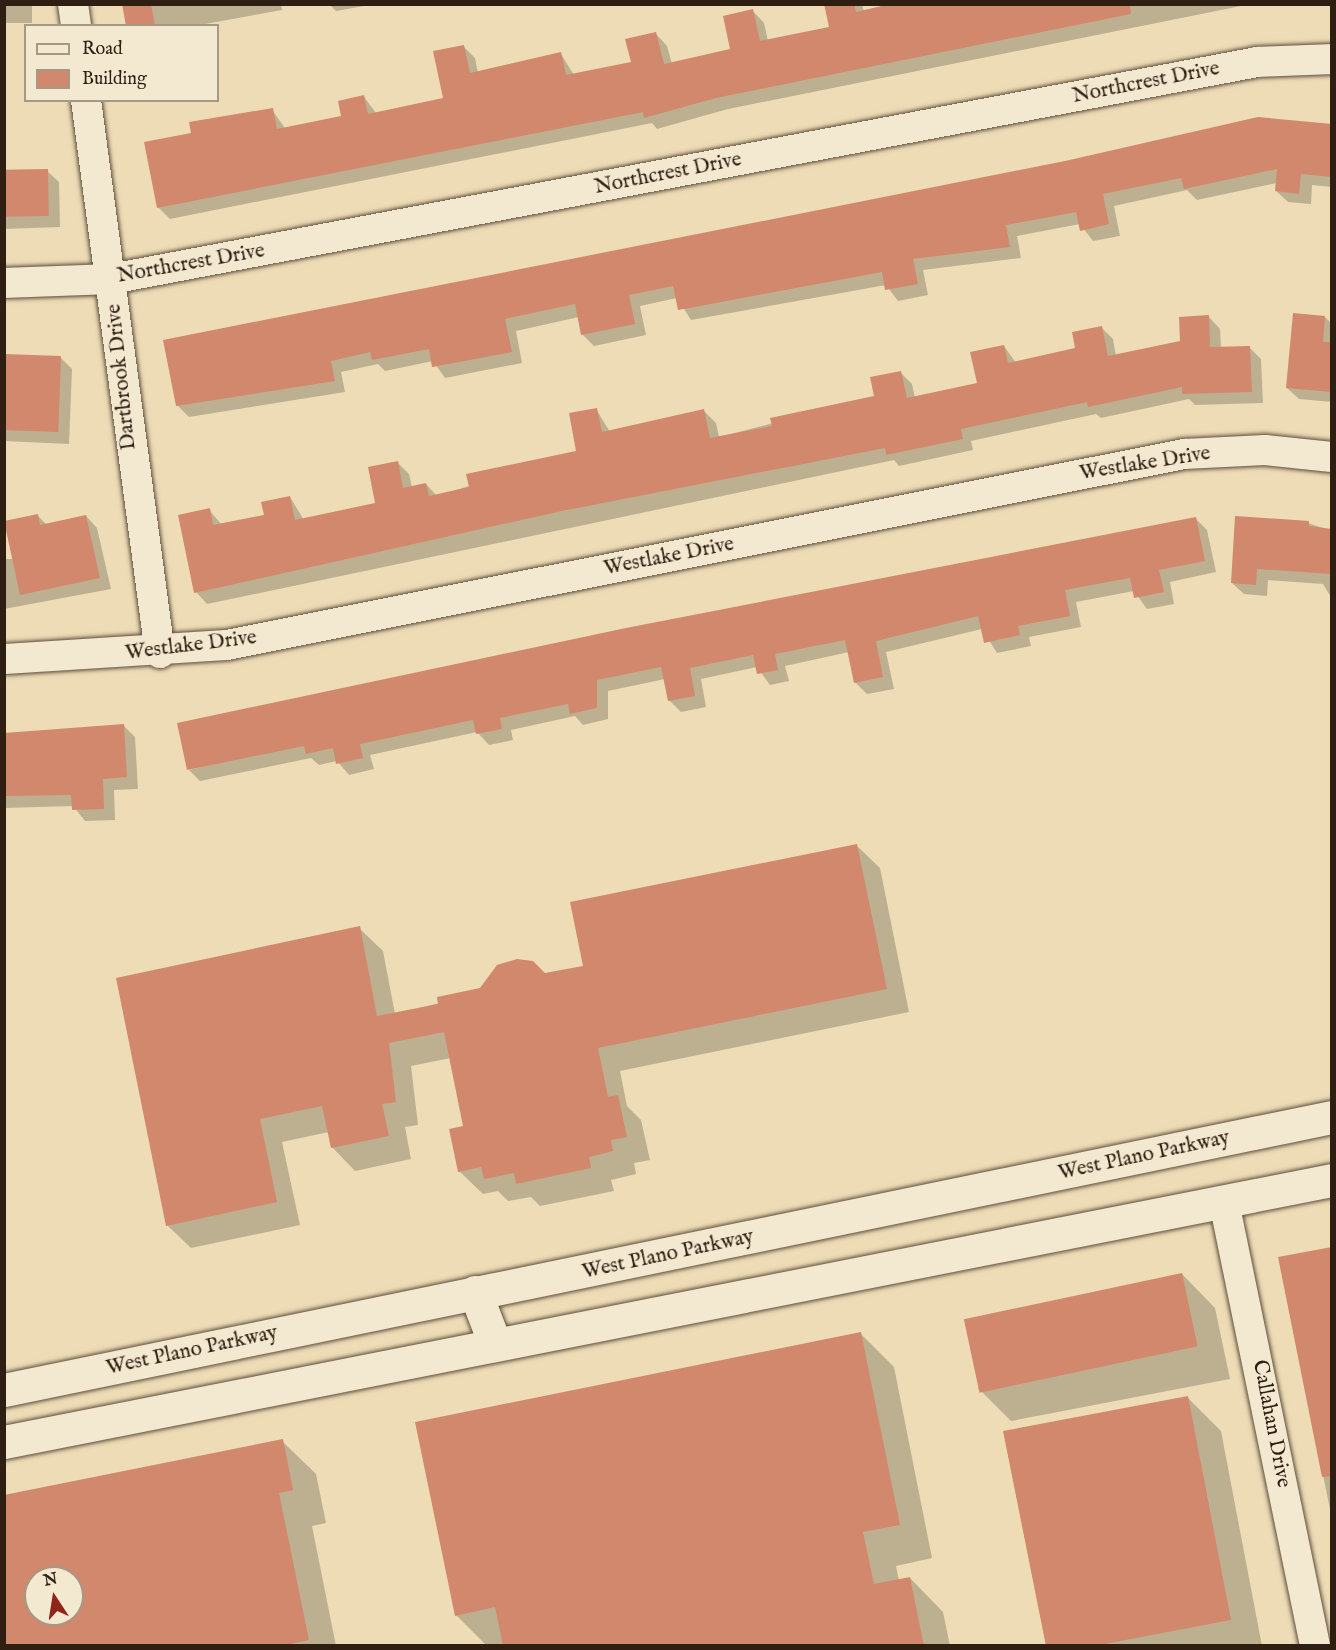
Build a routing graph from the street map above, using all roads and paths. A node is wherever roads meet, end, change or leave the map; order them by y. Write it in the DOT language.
graph roads {
  1 [pos="73,4"];
  2 [pos="76,24"];
  3 [pos="1332,59"];
  4 [pos="86,102"];
  5 [pos="111,279"];
  6 [pos="4,284"];
  7 [pos="1332,457"];
  8 [pos="160,653"];
  9 [pos="4,660"];
  10 [pos="1332,1117"];
  11 [pos="1332,1180"];
  12 [pos="1224,1202"];
  13 [pos="475,1292"];
  14 [pos="495,1344"];
  15 [pos="4,1390"];
  16 [pos="4,1442"];
  17 [pos="1315,1646"];
  1 -- 2 [label="street"];
  3 -- 5 [label="street, Northcrest Drive"];
  4 -- 5 [label="street, Dartbrook Drive"];
  5 -- 6 [label="street, Northcrest Drive"];
  5 -- 8 [label="street, Dartbrook Drive"];
  7 -- 8 [label="street, Westlake Drive"];
  8 -- 9 [label="street, Westlake Drive"];
  10 -- 13 [label="main road, West Plano Parkway"];
  11 -- 12 [label="main road"];
  12 -- 14 [label="main road"];
  12 -- 17 [label="street, Callahan Drive"];
  13 -- 14 [label="main road"];
  13 -- 15 [label="main road, West Plano Parkway"];
  14 -- 16 [label="main road"];
}
